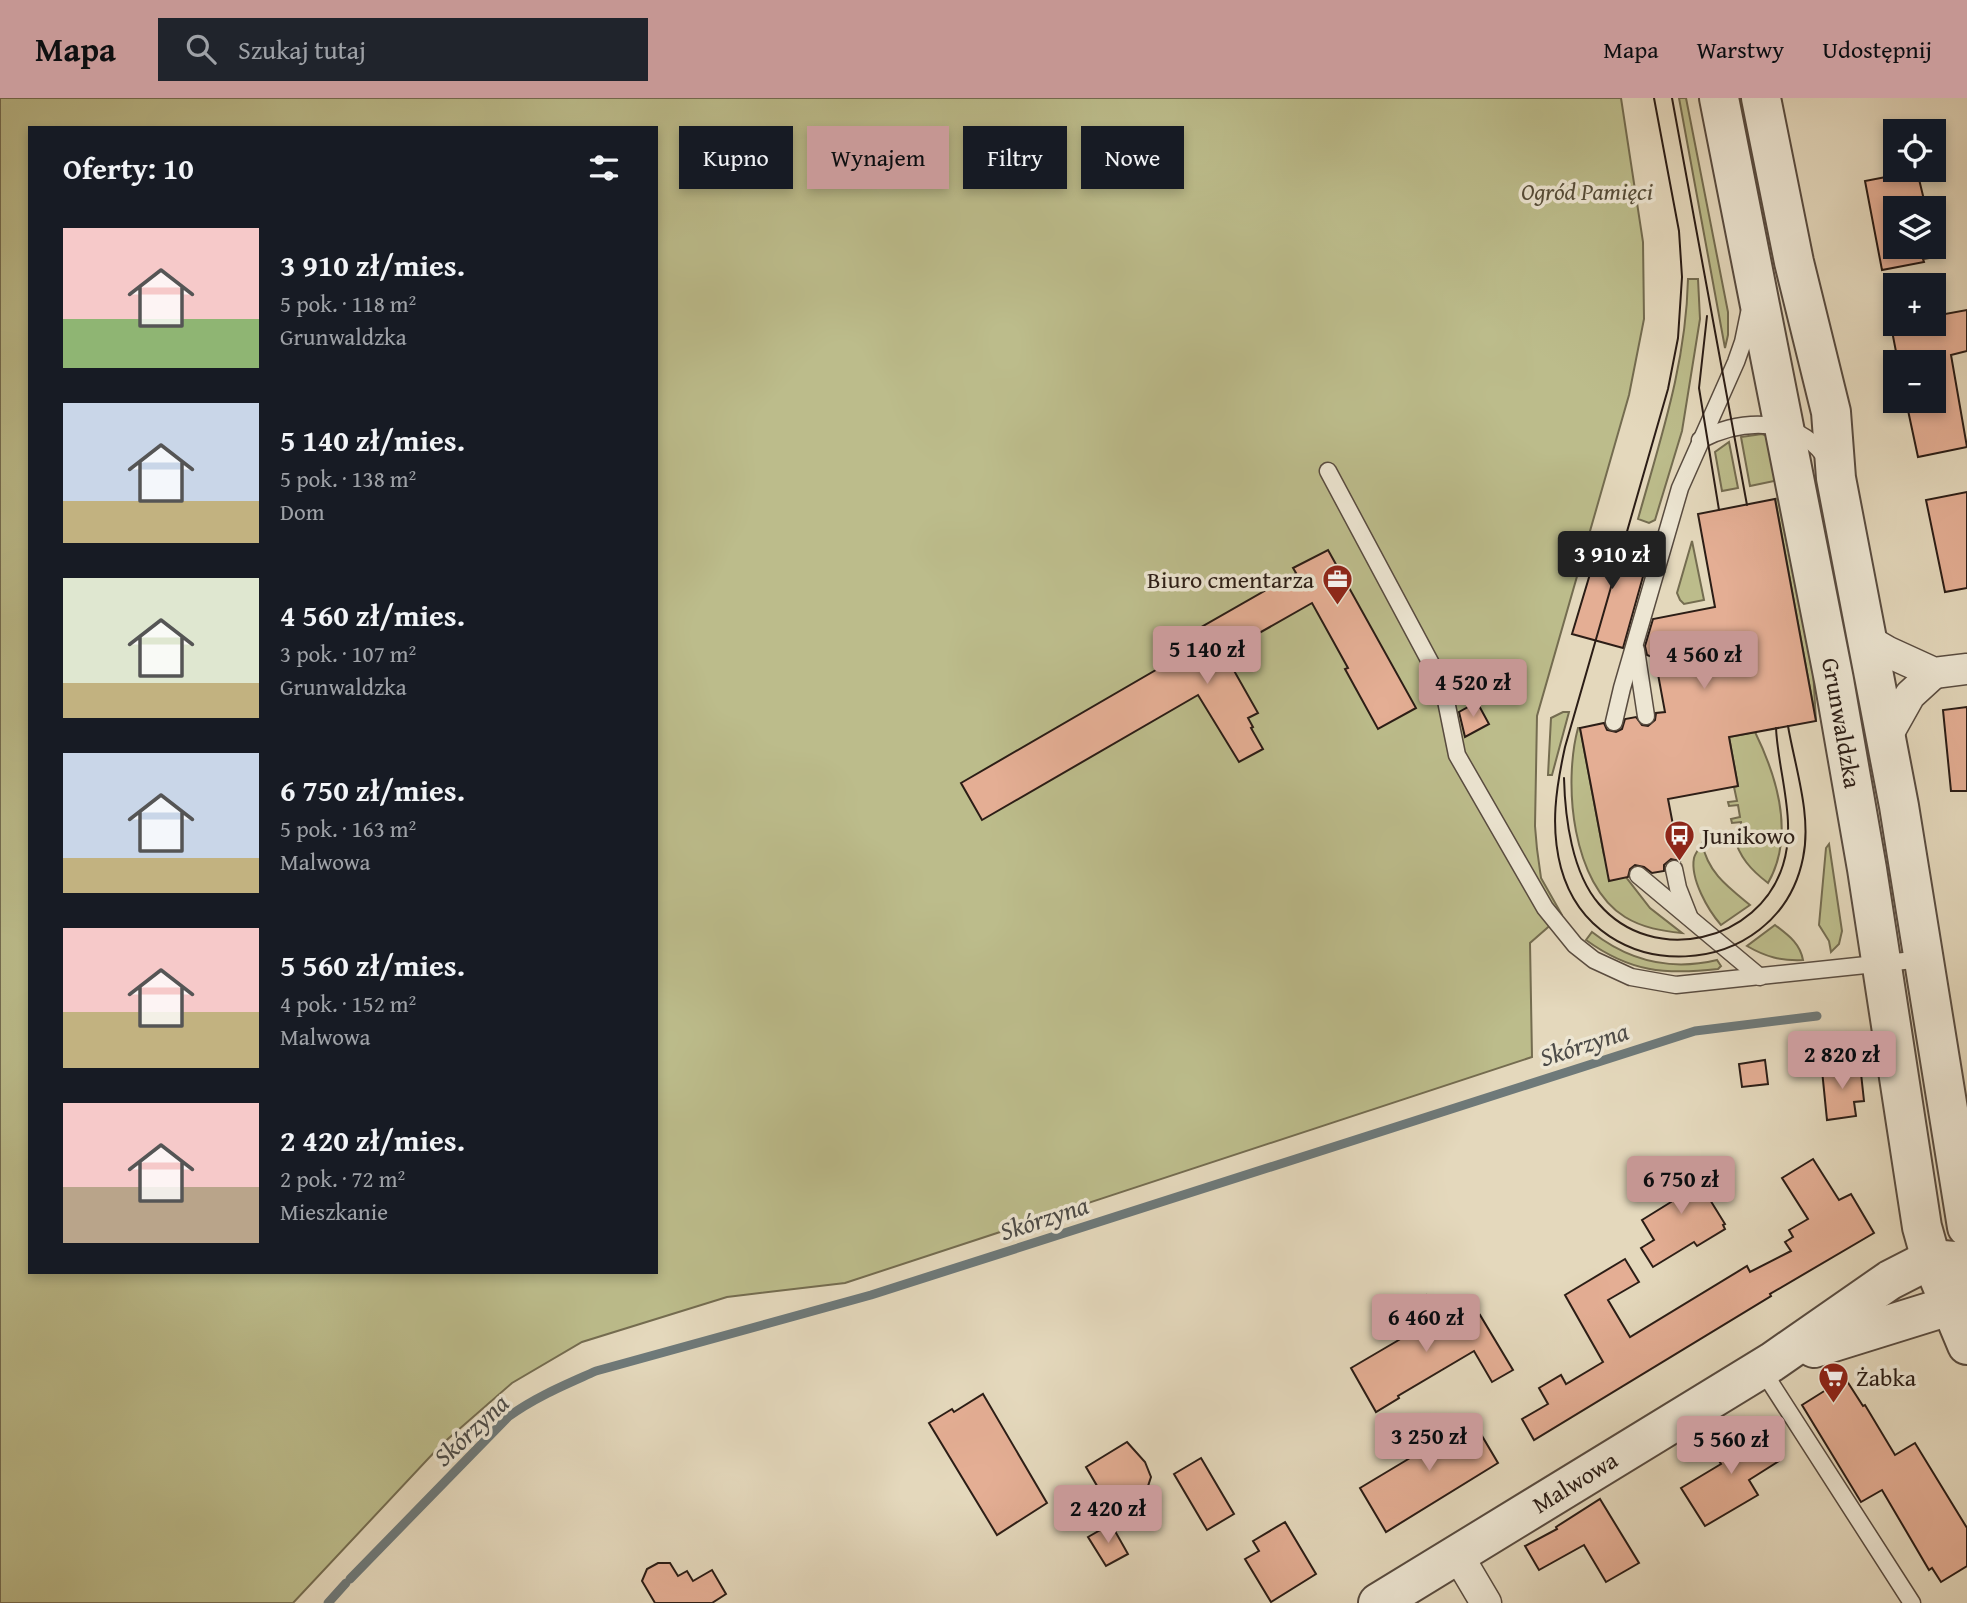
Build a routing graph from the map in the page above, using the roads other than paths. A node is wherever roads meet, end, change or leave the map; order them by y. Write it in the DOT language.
graph roads {
  1 [pos="1719,98"];
  2 [pos="1761,98"];
  3 [pos="1753,270"];
  4 [pos="1783,426"];
  5 [pos="1700,440"];
  6 [pos="1328,471"];
  7 [pos="1836,478"];
  8 [pos="1869,641"];
  9 [pos="1635,644"];
  10 [pos="1967,669"];
  11 [pos="1934,673"];
  12 [pos="1646,716"];
  13 [pos="1614,722"];
  14 [pos="1887,736"];
  15 [pos="1674,869"];
  16 [pos="1638,875"];
  17 [pos="1690,919"];
  18 [pos="1923,959"];
  19 [pos="1881,964"];
  20 [pos="1760,977"];
  21 [pos="1967,1227"];
  22 [pos="1949,1261"];
  23 [pos="1958,1291"];
  24 [pos="1967,1345"];
  25 [pos="1767,1365"];
  26 [pos="1457,1554"];
  27 [pos="1378,1603"];
  28 [pos="1486,1603"];
  29 [pos="1912,1603"];
  1 -- 3 [label="street, Grunwaldzka"];
  2 -- 7 [label="street, Grunwaldzka"];
  3 -- 4 [label="street, Grunwaldzka"];
  3 -- 5 [label="lane"];
  4 -- 5 [label="lane"];
  4 -- 7 [label="lane"];
  4 -- 19 [label="street, Grunwaldzka"];
  5 -- 9 [label="lane"];
  6 -- 20 [label="lane"];
  7 -- 8 [label="street, Grunwaldzka"];
  8 -- 11 [label="street"];
  8 -- 14 [label="street, Grunwaldzka"];
  9 -- 12 [label="lane"];
  9 -- 13 [label="lane"];
  10 -- 11 [label="street"];
  11 -- 14 [label="street"];
  14 -- 18 [label="street, Grunwaldzka"];
  15 -- 17 [label="lane"];
  16 -- 17 [label="lane"];
  17 -- 20 [label="lane"];
  18 -- 19 [label="lane"];
  18 -- 21 [label="street, Grunwaldzka"];
  19 -- 20 [label="lane"];
  19 -- 22 [label="street, Grunwaldzka"];
  22 -- 23 [label="street, Grunwaldzka"];
  22 -- 25 [label="street, Malwowa"];
  23 -- 24 [label="street, Grunwaldzka"];
  23 -- 25 [label="street, Malwowa"];
  25 -- 26 [label="street, Malwowa"];
  25 -- 29 [label="lane"];
  26 -- 27 [label="street, Malwowa"];
  26 -- 28 [label="street"];
}
